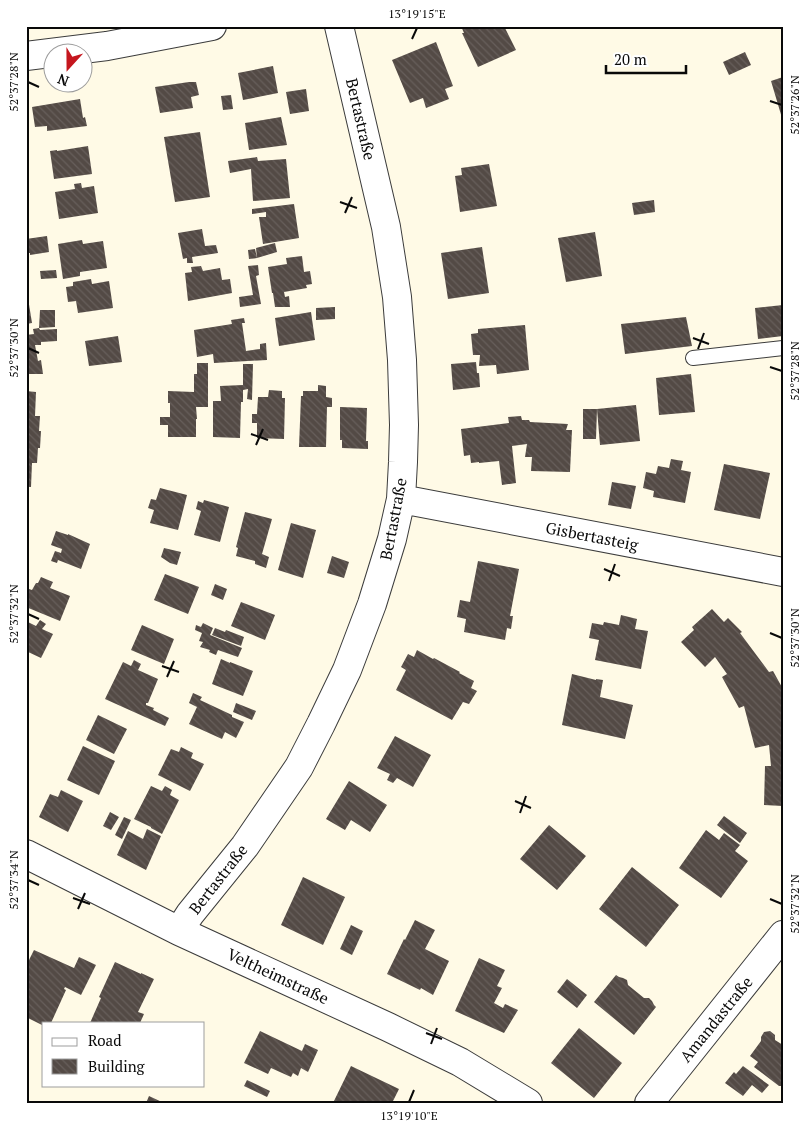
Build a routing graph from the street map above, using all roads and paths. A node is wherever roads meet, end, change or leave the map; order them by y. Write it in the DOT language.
graph roads {
  1 [pos="212,26"];
  2 [pos="339,26"];
  3 [pos="26,56"];
  4 [pos="783,348"];
  5 [pos="693,358"];
  6 [pos="400,499"];
  7 [pos="783,572"];
  8 [pos="26,854"];
  9 [pos="179,931"];
  10 [pos="783,935"];
  11 [pos="528,1103"];
  12 [pos="649,1103"];
  1 -- 3 [label="street"];
  2 -- 6 [label="street, Bertastraße"];
  4 -- 5 [label="lane"];
  6 -- 7 [label="street, Gisbertasteig"];
  6 -- 9 [label="street, Bertastraße"];
  8 -- 9 [label="street, Veltheimstraße"];
  9 -- 11 [label="street, Veltheimstraße"];
  10 -- 12 [label="street, Amandastraße"];
}
